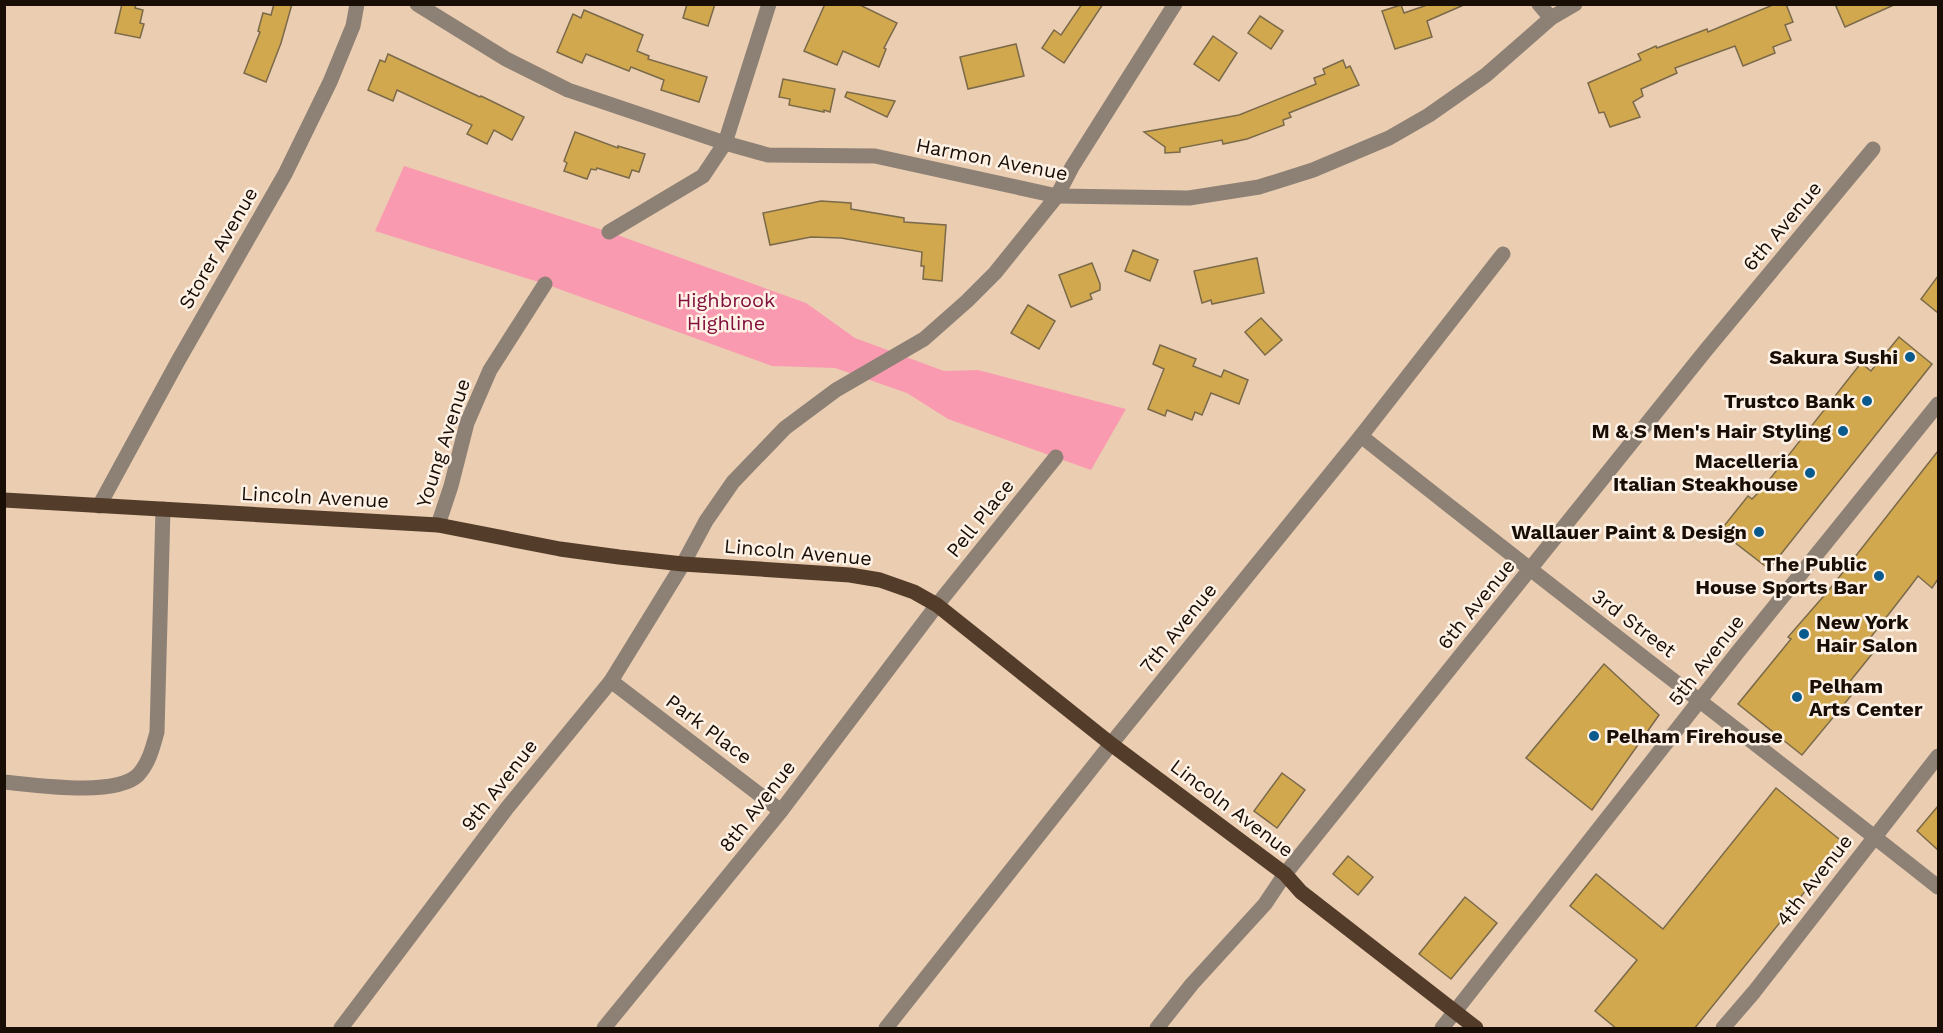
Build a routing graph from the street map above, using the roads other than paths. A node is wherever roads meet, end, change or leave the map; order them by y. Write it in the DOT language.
graph roads {
  1 [pos="357,4"];
  2 [pos="417,4"];
  3 [pos="769,4"];
  4 [pos="1175,4"];
  5 [pos="1539,4"];
  6 [pos="1575,4"];
  7 [pos="1551,18"];
  8 [pos="725,143"];
  9 [pos="1873,149"];
  10 [pos="1057,196"];
  11 [pos="609,232"];
  12 [pos="1503,254"];
  13 [pos="545,284"];
  14 [pos="1938,404"];
  15 [pos="1361,436"];
  16 [pos="1056,457"];
  17 [pos="4,500"];
  18 [pos="99,506"];
  19 [pos="163,509"];
  20 [pos="438,525"];
  21 [pos="683,564"];
  22 [pos="1530,571"];
  23 [pos="937,605"];
  24 [pos="611,681"];
  25 [pos="1701,701"];
  26 [pos="1111,744"];
  27 [pos="1938,756"];
  28 [pos="4,782"];
  29 [pos="782,811"];
  30 [pos="1874,836"];
  31 [pos="1285,874"];
  32 [pos="1938,887"];
  33 [pos="1455,1012"];
  34 [pos="341,1029"];
  35 [pos="604,1029"];
  36 [pos="886,1029"];
  37 [pos="1157,1029"];
  38 [pos="1442,1029"];
  39 [pos="1476,1029"];
  40 [pos="1723,1029"];
  1 -- 18 [label="street, Storer Avenue"];
  2 -- 8 [label="street, Harmon Avenue"];
  3 -- 8 [label="street"];
  4 -- 10 [label="street, 9th Avenue"];
  5 -- 7 [label="street"];
  6 -- 7 [label="street, Harmon Avenue"];
  7 -- 10 [label="street, Harmon Avenue"];
  8 -- 10 [label="street, Harmon Avenue"];
  8 -- 11 [label="street"];
  9 -- 22 [label="street, 6th Avenue"];
  10 -- 21 [label="street, 9th Avenue"];
  12 -- 15 [label="street, 7th Avenue"];
  13 -- 20 [label="street, Young Avenue"];
  14 -- 25 [label="street, 5th Avenue"];
  15 -- 22 [label="street, 3rd Street"];
  15 -- 26 [label="street, 7th Avenue"];
  16 -- 23 [label="street, Pell Place"];
  17 -- 18 [label="main road, Lincoln Avenue"];
  18 -- 19 [label="main road, Lincoln Avenue"];
  19 -- 20 [label="main road, Lincoln Avenue"];
  19 -- 28 [label="street"];
  20 -- 21 [label="main road, Lincoln Avenue"];
  21 -- 23 [label="main road, Lincoln Avenue"];
  21 -- 24 [label="street, 9th Avenue"];
  22 -- 25 [label="street, 3rd Street"];
  22 -- 31 [label="street, 6th Avenue"];
  23 -- 26 [label="main road, Lincoln Avenue"];
  23 -- 29 [label="street, 8th Avenue"];
  24 -- 29 [label="street, Park Place"];
  24 -- 34 [label="street, 9th Avenue"];
  25 -- 30 [label="street, 3rd Street"];
  25 -- 33 [label="street, 5th Avenue"];
  26 -- 31 [label="main road, Lincoln Avenue"];
  26 -- 36 [label="street, 7th Avenue"];
  27 -- 30 [label="street, 4th Avenue"];
  29 -- 35 [label="street, 8th Avenue"];
  30 -- 32 [label="street, 3rd Street"];
  30 -- 40 [label="street, 4th Avenue"];
  31 -- 33 [label="main road, Lincoln Avenue"];
  31 -- 37 [label="street, 6th Avenue"];
  33 -- 38 [label="street, 5th Avenue"];
  33 -- 39 [label="main road, Lincoln Avenue"];
}
